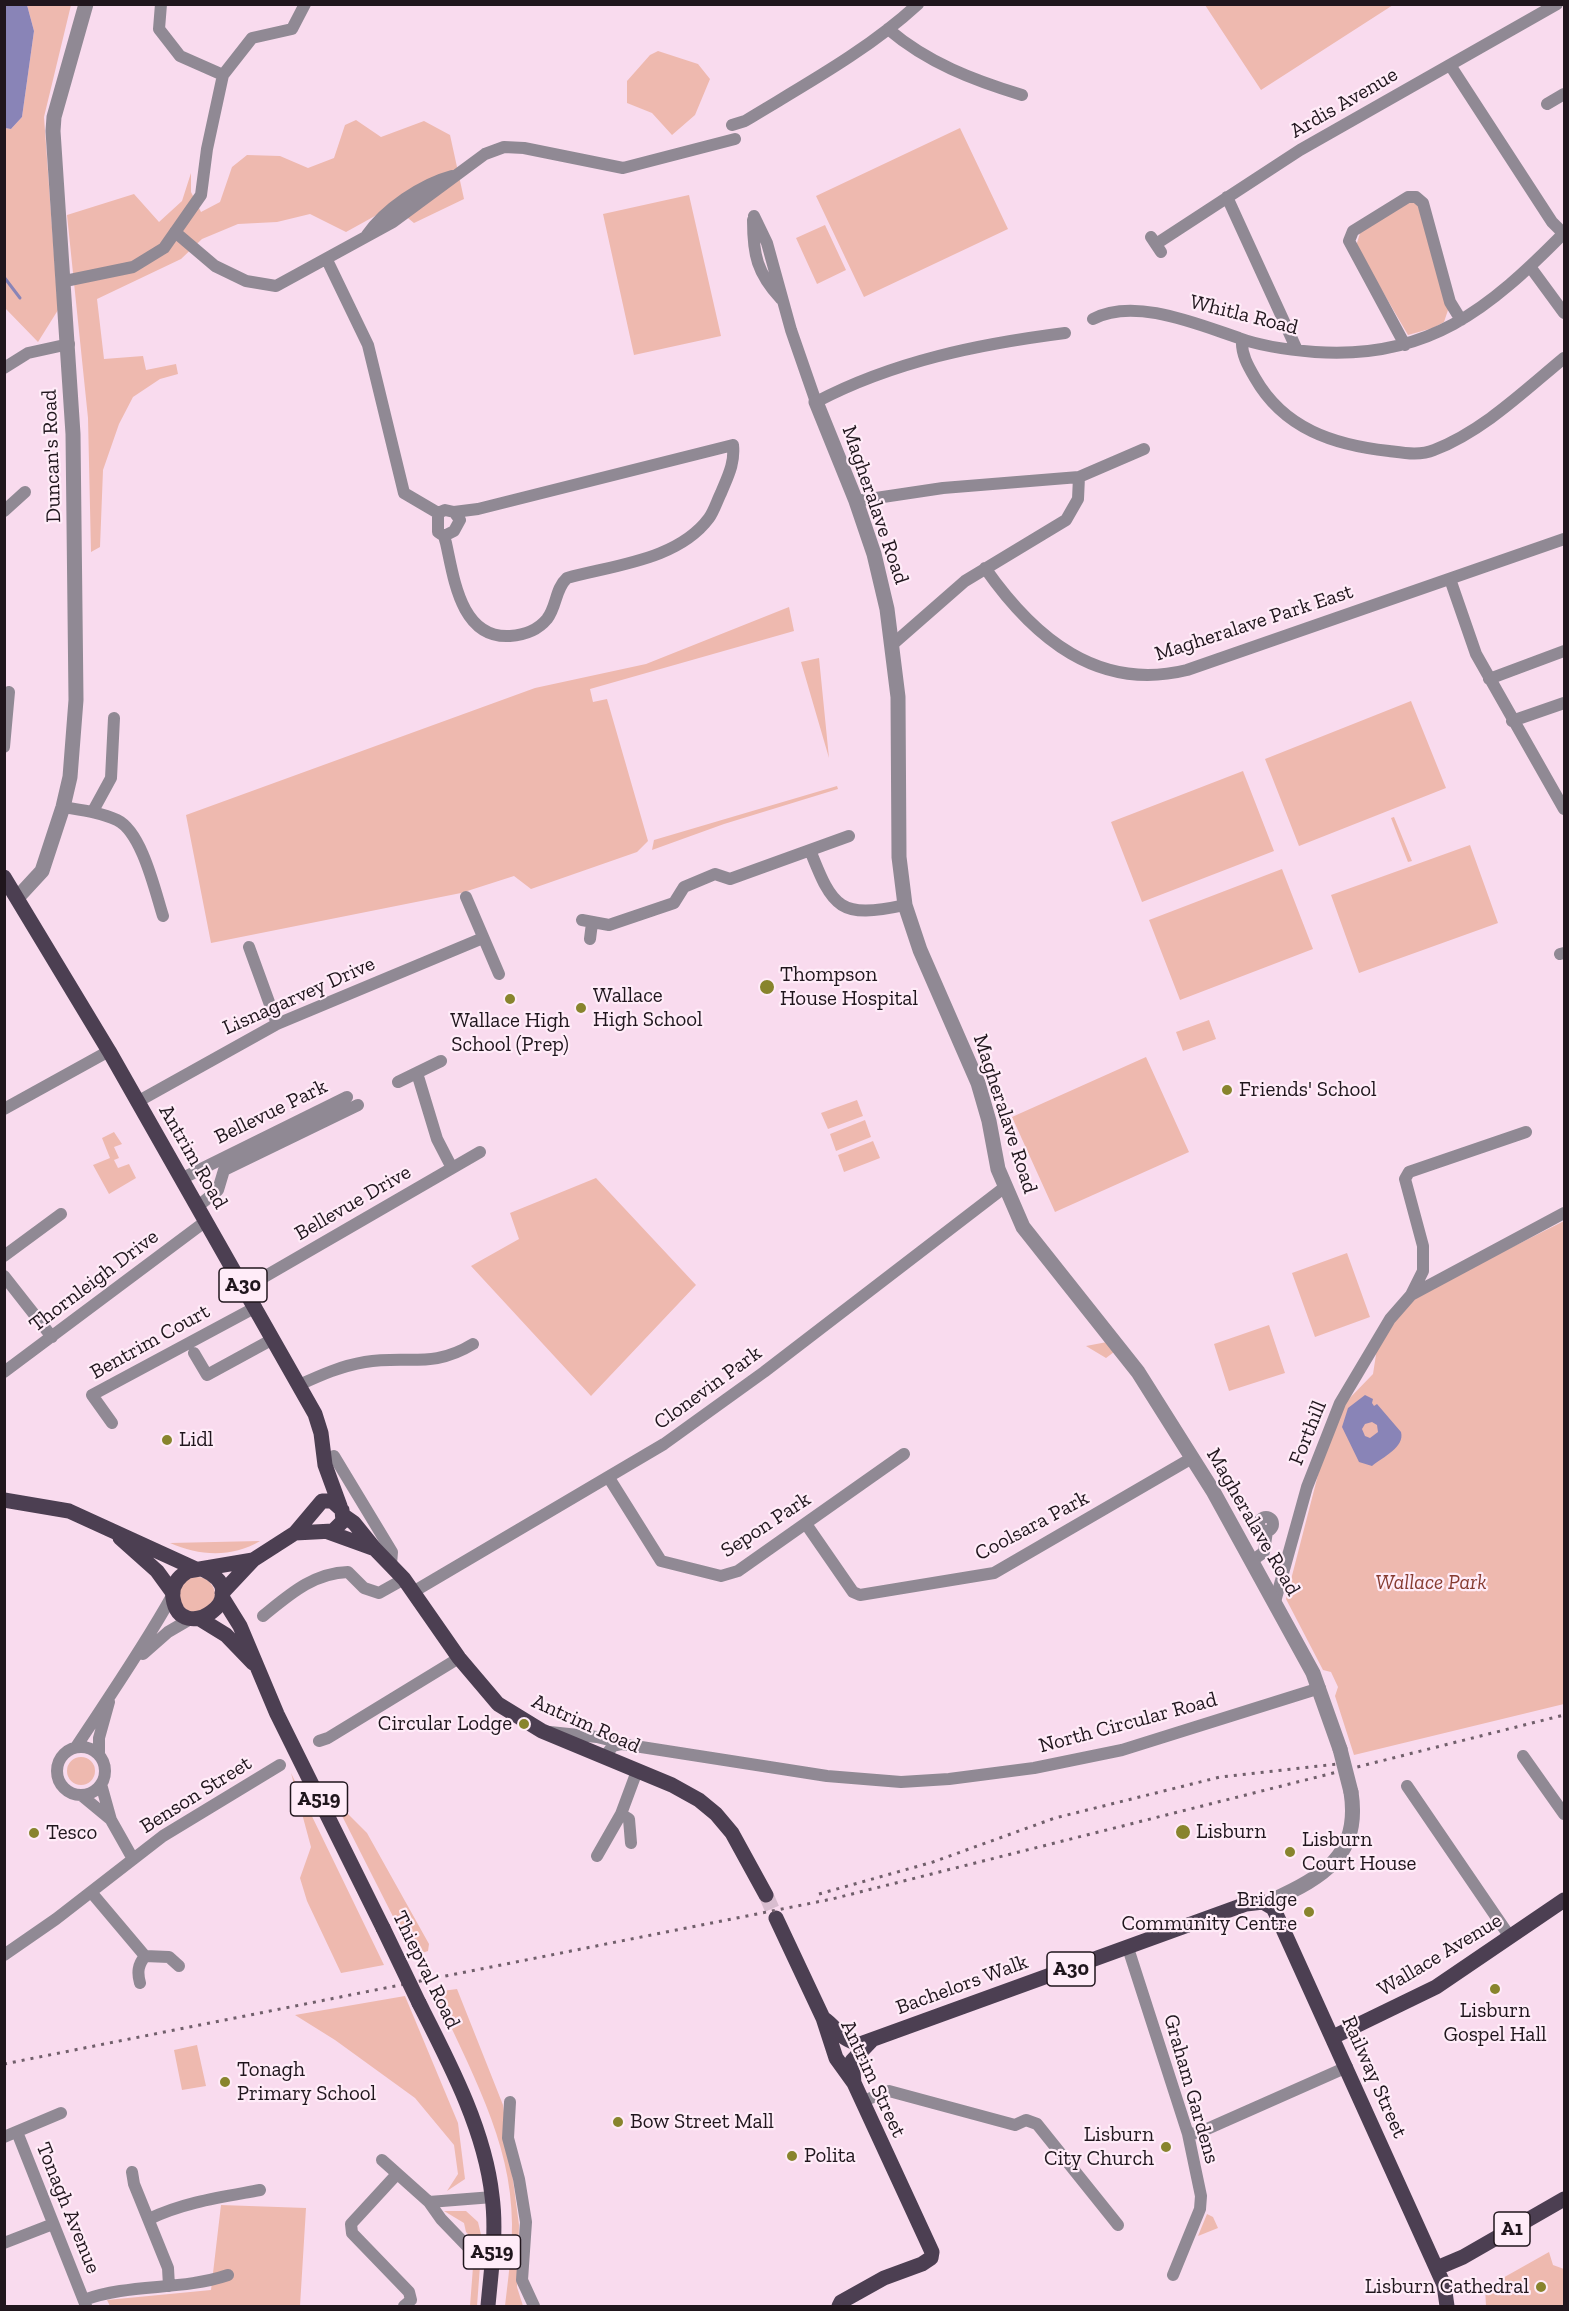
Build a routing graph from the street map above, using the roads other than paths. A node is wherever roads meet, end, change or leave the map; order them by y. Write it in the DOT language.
graph roads {
  1 [pos="86,4"];
  2 [pos="161,4"];
  3 [pos="305,4"];
  4 [pos="918,4"];
  5 [pos="1557,4"];
  6 [pos="888,29"];
  7 [pos="1450,65"];
  8 [pos="223,75"];
  9 [pos="1564,94"];
  10 [pos="1022,95"];
  11 [pos="1547,104"];
  12 [pos="732,125"];
  13 [pos="735,139"];
  14 [pos="1227,197"];
  15 [pos="176,232"];
  16 [pos="1564,233"];
  17 [pos="1156,244"];
  18 [pos="327,260"];
  19 [pos="1531,267"];
  20 [pos="65,281"];
  21 [pos="782,300"];
  22 [pos="1564,313"];
  23 [pos="1094,320"];
  24 [pos="1461,320"];
  25 [pos="1065,333"];
  26 [pos="1242,340"];
  27 [pos="69,344"];
  28 [pos="1405,345"];
  29 [pos="1297,350"];
  30 [pos="1564,358"];
  31 [pos="4,368"];
  32 [pos="816,402"];
  33 [pos="1144,449"];
  34 [pos="1079,477"];
  35 [pos="25,492"];
  36 [pos="856,501"];
  37 [pos="4,511"];
  38 [pos="454,512"];
  39 [pos="438,513"];
  40 [pos="444,536"];
  41 [pos="1564,539"];
  42 [pos="986,568"];
  43 [pos="1450,579"];
  44 [pos="893,644"];
  45 [pos="1564,651"];
  46 [pos="1490,679"];
  47 [pos="9,692"];
  48 [pos="1564,703"];
  49 [pos="114,718"];
  50 [pos="1512,721"];
  51 [pos="4,747"];
  52 [pos="63,807"];
  53 [pos="1564,809"];
  54 [pos="93,811"];
  55 [pos="849,836"];
  56 [pos="810,850"];
  57 [pos="4,877"];
  58 [pos="18,897"];
  59 [pos="466,897"];
  60 [pos="905,905"];
  61 [pos="163,916"];
  62 [pos="483,938"];
  63 [pos="590,939"];
  64 [pos="249,947"];
  65 [pos="499,974"];
  66 [pos="277,1024"];
  67 [pos="109,1051"];
  68 [pos="441,1061"];
  69 [pos="417,1073"];
  70 [pos="398,1082"];
  71 [pos="347,1096"];
  72 [pos="137,1102"];
  73 [pos="358,1105"];
  74 [pos="4,1109"];
  75 [pos="1526,1132"];
  76 [pos="480,1152"];
  77 [pos="452,1168"];
  78 [pos="181,1179"];
  79 [pos="1005,1187"];
  80 [pos="197,1207"];
  81 [pos="1564,1213"];
  82 [pos="61,1214"];
  83 [pos="206,1221"];
  84 [pos="4,1256"];
  85 [pos="4,1276"];
  86 [pos="245,1288"];
  87 [pos="1412,1295"];
  88 [pos="255,1307"];
  89 [pos="51,1337"];
  90 [pos="273,1339"];
  91 [pos="473,1344"];
  92 [pos="194,1353"];
  93 [pos="4,1372"];
  94 [pos="299,1385"];
  95 [pos="112,1423"];
  96 [pos="904,1454"];
  97 [pos="1192,1458"];
  98 [pos="329,1461"];
  99 [pos="609,1478"];
  100 [pos="4,1500"];
  101 [pos="361,1500"];
  102 [pos="313,1510"];
  103 [pos="342,1511"];
  104 [pos="806,1524"];
  105 [pos="105,1527"];
  106 [pos="326,1532"];
  107 [pos="1267,1532"];
  108 [pos="295,1533"];
  109 [pos="375,1549"];
  110 [pos="253,1560"];
  111 [pos="1252,1561"];
  112 [pos="391,1564"];
  113 [pos="200,1570"];
  114 [pos="409,1585"];
  115 [pos="173,1594"];
  116 [pos="222,1595"];
  117 [pos="1275,1602"];
  118 [pos="263,1616"];
  119 [pos="196,1618"];
  120 [pos="459,1658"];
  121 [pos="135,1661"];
  122 [pos="257,1668"];
  123 [pos="1320,1688"];
  124 [pos="112,1692"];
  125 [pos="542,1731"];
  126 [pos="319,1741"];
  127 [pos="622,1744"];
  128 [pos="76,1747"];
  129 [pos="99,1755"];
  130 [pos="605,1756"];
  131 [pos="1523,1756"];
  132 [pos="280,1765"];
  133 [pos="638,1771"];
  134 [pos="101,1784"];
  135 [pos="1407,1786"];
  136 [pos="81,1795"];
  137 [pos="621,1814"];
  138 [pos="1564,1814"];
  139 [pos="111,1820"];
  140 [pos="631,1843"];
  141 [pos="597,1856"];
  142 [pos="133,1859"];
  143 [pos="91,1892"];
  144 [pos="766,1895"];
  145 [pos="1564,1900"];
  146 [pos="1269,1905"];
  147 [pos="776,1918"];
  148 [pos="1510,1937"];
  149 [pos="1128,1948"];
  150 [pos="4,1955"];
  151 [pos="145,1956"];
  152 [pos="179,1966"];
  153 [pos="140,1983"];
  154 [pos="823,2018"];
  155 [pos="1333,2037"];
  156 [pos="874,2040"];
  157 [pos="1347,2067"];
  158 [pos="855,2083"];
  159 [pos="510,2102"];
  160 [pos="863,2102"];
  161 [pos="61,2113"];
  162 [pos="17,2132"];
  163 [pos="1188,2134"];
  164 [pos="4,2137"];
  165 [pos="382,2160"];
  166 [pos="132,2172"];
  167 [pos="397,2174"];
  168 [pos="260,2190"];
  169 [pos="492,2197"];
  170 [pos="1564,2199"];
  171 [pos="429,2202"];
  172 [pos="149,2219"];
  173 [pos="53,2224"];
  174 [pos="1118,2225"];
  175 [pos="4,2243"];
  176 [pos="467,2246"];
  177 [pos="1459,2259"];
  178 [pos="1437,2268"];
  179 [pos="228,2275"];
  180 [pos="1173,2275"];
  181 [pos="1444,2285"];
  182 [pos="169,2286"];
  183 [pos="85,2303"];
  184 [pos="838,2305"];
  185 [pos="404,2307"];
  186 [pos="488,2307"];
  187 [pos="534,2307"];
  188 [pos="1447,2307"];
  1 -- 20 [label="street, Duncan's Road"];
  2 -- 8 [label="street"];
  3 -- 8 [label="street"];
  4 -- 6 [label="street"];
  5 -- 7 [label="street, Ardis Avenue"];
  6 -- 10 [label="street"];
  6 -- 12 [label="street"];
  7 -- 14 [label="street, Ardis Avenue"];
  7 -- 16 [label="street"];
  8 -- 15 [label="street"];
  9 -- 11 [label="street"];
  13 -- 18 [label="street"];
  14 -- 17 [label="street, Ardis Avenue"];
  14 -- 29 [label="street"];
  15 -- 18 [label="street"];
  15 -- 20 [label="street"];
  16 -- 19 [label="street, Whitla Road"];
  18 -- 39 [label="street"];
  19 -- 22 [label="street"];
  19 -- 24 [label="street, Whitla Road"];
  20 -- 27 [label="street, Duncan's Road"];
  21 -- 21 [label="street, Magheralave Road"];
  21 -- 32 [label="street, Magheralave Road"];
  23 -- 26 [label="street, Whitla Road"];
  24 -- 28 [label="street, Whitla Road"];
  24 -- 28 [label="street"];
  25 -- 32 [label="street"];
  26 -- 29 [label="street, Whitla Road"];
  26 -- 30 [label="street"];
  27 -- 31 [label="street"];
  27 -- 52 [label="street, Duncan's Road"];
  28 -- 29 [label="street, Whitla Road"];
  32 -- 36 [label="street, Magheralave Road"];
  33 -- 34 [label="street"];
  34 -- 36 [label="street"];
  34 -- 42 [label="street"];
  35 -- 37 [label="street"];
  36 -- 44 [label="street, Magheralave Road"];
  38 -- 39 [label="street"];
  38 -- 40 [label="street"];
  38 -- 40 [label="street"];
  39 -- 40 [label="street"];
  41 -- 43 [label="street, Magheralave Park East"];
  42 -- 43 [label="street, Magheralave Park East"];
  42 -- 44 [label="street"];
  43 -- 46 [label="street"];
  44 -- 60 [label="street, Magheralave Road"];
  45 -- 46 [label="street"];
  46 -- 50 [label="street"];
  47 -- 51 [label="street"];
  48 -- 50 [label="street"];
  49 -- 54 [label="street"];
  50 -- 53 [label="street"];
  52 -- 54 [label="street"];
  52 -- 58 [label="street, Duncan's Road"];
  54 -- 61 [label="street"];
  55 -- 56 [label="street"];
  56 -- 60 [label="street"];
  56 -- 63 [label="street"];
  57 -- 58 [label="main road, Antrim Road / A30"];
  58 -- 67 [label="main road, Antrim Road / A30"];
  59 -- 62 [label="street"];
  60 -- 79 [label="street, Magheralave Road"];
  62 -- 65 [label="street"];
  62 -- 66 [label="street, Lisnagarvey Drive"];
  64 -- 66 [label="street"];
  66 -- 72 [label="street, Lisnagarvey Drive"];
  67 -- 72 [label="main road, Antrim Road / A30"];
  67 -- 74 [label="street"];
  68 -- 69 [label="street"];
  69 -- 70 [label="street"];
  69 -- 77 [label="street"];
  71 -- 78 [label="street, Bellevue Park"];
  72 -- 78 [label="main road, Antrim Road / A30"];
  73 -- 80 [label="street"];
  75 -- 87 [label="street, Forthill"];
  76 -- 77 [label="street, Bellevue Drive"];
  77 -- 86 [label="street, Bellevue Drive"];
  78 -- 80 [label="main road, Antrim Road / A30"];
  79 -- 97 [label="street, Magheralave Road"];
  79 -- 99 [label="street, Clonevin Park"];
  80 -- 83 [label="main road, Antrim Road / A30"];
  81 -- 87 [label="street, Forthill"];
  82 -- 84 [label="street"];
  83 -- 86 [label="main road, Antrim Road / A30"];
  83 -- 89 [label="street, Thornleigh Drive"];
  85 -- 89 [label="street"];
  86 -- 88 [label="main road, Antrim Road / A30"];
  87 -- 117 [label="street, Forthill"];
  88 -- 90 [label="main road, Antrim Road / A30"];
  88 -- 95 [label="street, Bentrim Court"];
  89 -- 93 [label="street, Thornleigh Drive"];
  90 -- 92 [label="street, Bentrim Court"];
  90 -- 94 [label="main road, Antrim Road / A30"];
  91 -- 94 [label="street"];
  94 -- 98 [label="main road, Antrim Road / A30"];
  96 -- 104 [label="street, Sepon Park"];
  97 -- 104 [label="street, Coolsara Park"];
  97 -- 111 [label="street, Magheralave Road"];
  98 -- 101 [label="street"];
  98 -- 102 [label="main road, Antrim Road / A30"];
  98 -- 103 [label="main road, Antrim Road / A30"];
  99 -- 104 [label="street, Sepon Park"];
  99 -- 114 [label="street, Clonevin Park"];
  100 -- 105 [label="main road, A519"];
  101 -- 103 [label="street"];
  101 -- 112 [label="street"];
  102 -- 103 [label="main road"];
  102 -- 106 [label="main road"];
  102 -- 108 [label="main road, A30"];
  103 -- 106 [label="main road"];
  103 -- 109 [label="main road, Antrim Road / A30"];
  105 -- 113 [label="main road, A519"];
  105 -- 115 [label="main road, A519"];
  106 -- 108 [label="main road, A30"];
  106 -- 109 [label="main road, Antrim Road / A30"];
  107 -- 111 [label="street"];
  108 -- 110 [label="main road, A30"];
  109 -- 112 [label="main road, Antrim Road / A30"];
  110 -- 113 [label="main road, A30"];
  110 -- 116 [label="main road, A30"];
  111 -- 117 [label="street, Magheralave Road"];
  112 -- 114 [label="main road, Antrim Road / A30"];
  113 -- 115 [label="main road"];
  113 -- 116 [label="main road, A519"];
  114 -- 118 [label="street, Clonevin Park"];
  114 -- 120 [label="main road, Antrim Road / A30"];
  115 -- 119 [label="main road, A519"];
  115 -- 121 [label="street"];
  116 -- 119 [label="main road"];
  116 -- 122 [label="main road, Thiepval Road / A519"];
  117 -- 123 [label="street, Magheralave Road"];
  119 -- 121 [label="street"];
  119 -- 122 [label="main road, Thiepval Road / A519"];
  120 -- 125 [label="main road, Antrim Road / A30"];
  120 -- 126 [label="street"];
  121 -- 124 [label="street"];
  122 -- 169 [label="main road, Thiepval Road / A519, bridge"];
  123 -- 127 [label="street, North Circular Road"];
  123 -- 146 [label="street, Magheralave Road, bridge"];
  124 -- 128 [label="street"];
  124 -- 129 [label="street"];
  125 -- 127 [label="street, North Circular Road"];
  125 -- 130 [label="main road, Antrim Road / A30"];
  127 -- 130 [label="street"];
  128 -- 129 [label="street"];
  128 -- 136 [label="street"];
  129 -- 134 [label="street"];
  130 -- 133 [label="main road, Antrim Road / A30"];
  131 -- 138 [label="street"];
  132 -- 142 [label="street, Benson Street"];
  133 -- 137 [label="street"];
  133 -- 144 [label="main road, Antrim Road / A30"];
  134 -- 136 [label="street"];
  134 -- 139 [label="street, Benson Street"];
  135 -- 148 [label="street"];
  136 -- 139 [label="street, Benson Street"];
  137 -- 140 [label="street"];
  137 -- 141 [label="street"];
  139 -- 142 [label="street, Benson Street"];
  142 -- 143 [label="street, Benson Street"];
  143 -- 150 [label="street, Benson Street"];
  143 -- 151 [label="street"];
  145 -- 148 [label="main road, Wallace Avenue"];
  146 -- 149 [label="main road, Bachelors Walk / A30"];
  146 -- 155 [label="main road, Railway Street"];
  147 -- 154 [label="main road, Antrim Street / A30"];
  148 -- 155 [label="main road, Wallace Avenue"];
  149 -- 156 [label="main road, Bachelors Walk / A30"];
  149 -- 163 [label="street, Graham Gardens"];
  151 -- 152 [label="street"];
  151 -- 153 [label="street"];
  154 -- 156 [label="main road, Bachelors Walk / A30"];
  154 -- 158 [label="main road, Antrim Street / A30"];
  155 -- 157 [label="main road, Railway Street"];
  156 -- 158 [label="main road, Bachelors Walk / A30"];
  157 -- 163 [label="street"];
  157 -- 178 [label="main road, Railway Street"];
  158 -- 160 [label="main road, Antrim Street / A30"];
  159 -- 187 [label="street"];
  160 -- 174 [label="street"];
  160 -- 184 [label="main road, Antrim Street / A30"];
  161 -- 162 [label="street"];
  162 -- 164 [label="street"];
  162 -- 173 [label="street, Tonagh Avenue"];
  163 -- 180 [label="street, Graham Gardens"];
  165 -- 167 [label="street"];
  166 -- 172 [label="street"];
  167 -- 171 [label="street"];
  167 -- 185 [label="street"];
  168 -- 172 [label="street"];
  169 -- 171 [label="street"];
  169 -- 186 [label="main road, Thiepval Road / A519"];
  170 -- 177 [label="main road, A1"];
  171 -- 176 [label="street"];
  172 -- 182 [label="street"];
  173 -- 175 [label="street"];
  173 -- 183 [label="street, Tonagh Avenue"];
  177 -- 178 [label="main road, A1"];
  177 -- 181 [label="main road"];
  178 -- 181 [label="main road, Railway Street"];
  179 -- 182 [label="street, Tonagh Avenue"];
  181 -- 188 [label="main road, Railway Street"];
  182 -- 183 [label="street, Tonagh Avenue"];
}
